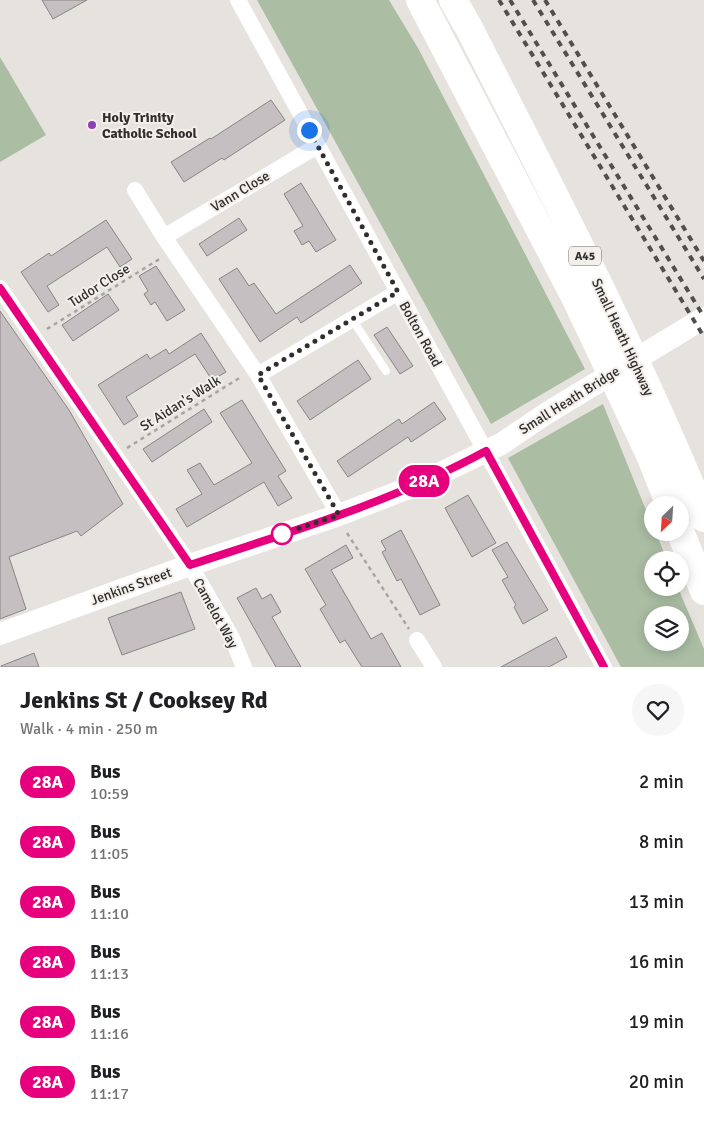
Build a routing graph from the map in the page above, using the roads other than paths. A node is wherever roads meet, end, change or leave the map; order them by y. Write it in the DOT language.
graph roads {
  1 [pos="238,0"];
  2 [pos="420,0"];
  3 [pos="453,0"];
  4 [pos="317,146"];
  5 [pos="134,190"];
  6 [pos="169,244"];
  7 [pos="0,288"];
  8 [pos="398,292"];
  9 [pos="704,318"];
  10 [pos="352,319"];
  11 [pos="386,371"];
  12 [pos="258,375"];
  13 [pos="486,451"];
  14 [pos="666,496"];
  15 [pos="339,515"];
  16 [pos="704,518"];
  17 [pos="684,541"];
  18 [pos="190,565"];
  19 [pos="704,590"];
  20 [pos="0,634"];
  21 [pos="417,640"];
  22 [pos="602,666"];
  23 [pos="244,667"];
  24 [pos="434,667"];
  1 -- 4 [label="street, Bolton Road"];
  2 -- 14 [label="highway, Small Heath Highway / A45"];
  3 -- 16 [label="highway, Small Heath Highway / A45"];
  4 -- 6 [label="street, Vann Close"];
  4 -- 8 [label="street, Bolton Road"];
  5 -- 6 [label="street"];
  6 -- 12 [label="street"];
  7 -- 18 [label="street, Camelot Way"];
  8 -- 10 [label="street"];
  8 -- 13 [label="street, Bolton Road"];
  9 -- 13 [label="street, Small Heath Bridge"];
  10 -- 11 [label="lane"];
  10 -- 12 [label="street"];
  12 -- 15 [label="street"];
  13 -- 15 [label="street, Jenkins Street"];
  13 -- 22 [label="street, Bolton Road"];
  15 -- 18 [label="street, Jenkins Street"];
  17 -- 19 [label="highway"];
  18 -- 20 [label="street, Jenkins Street"];
  18 -- 23 [label="street, Camelot Way"];
  21 -- 24 [label="street"];
}
